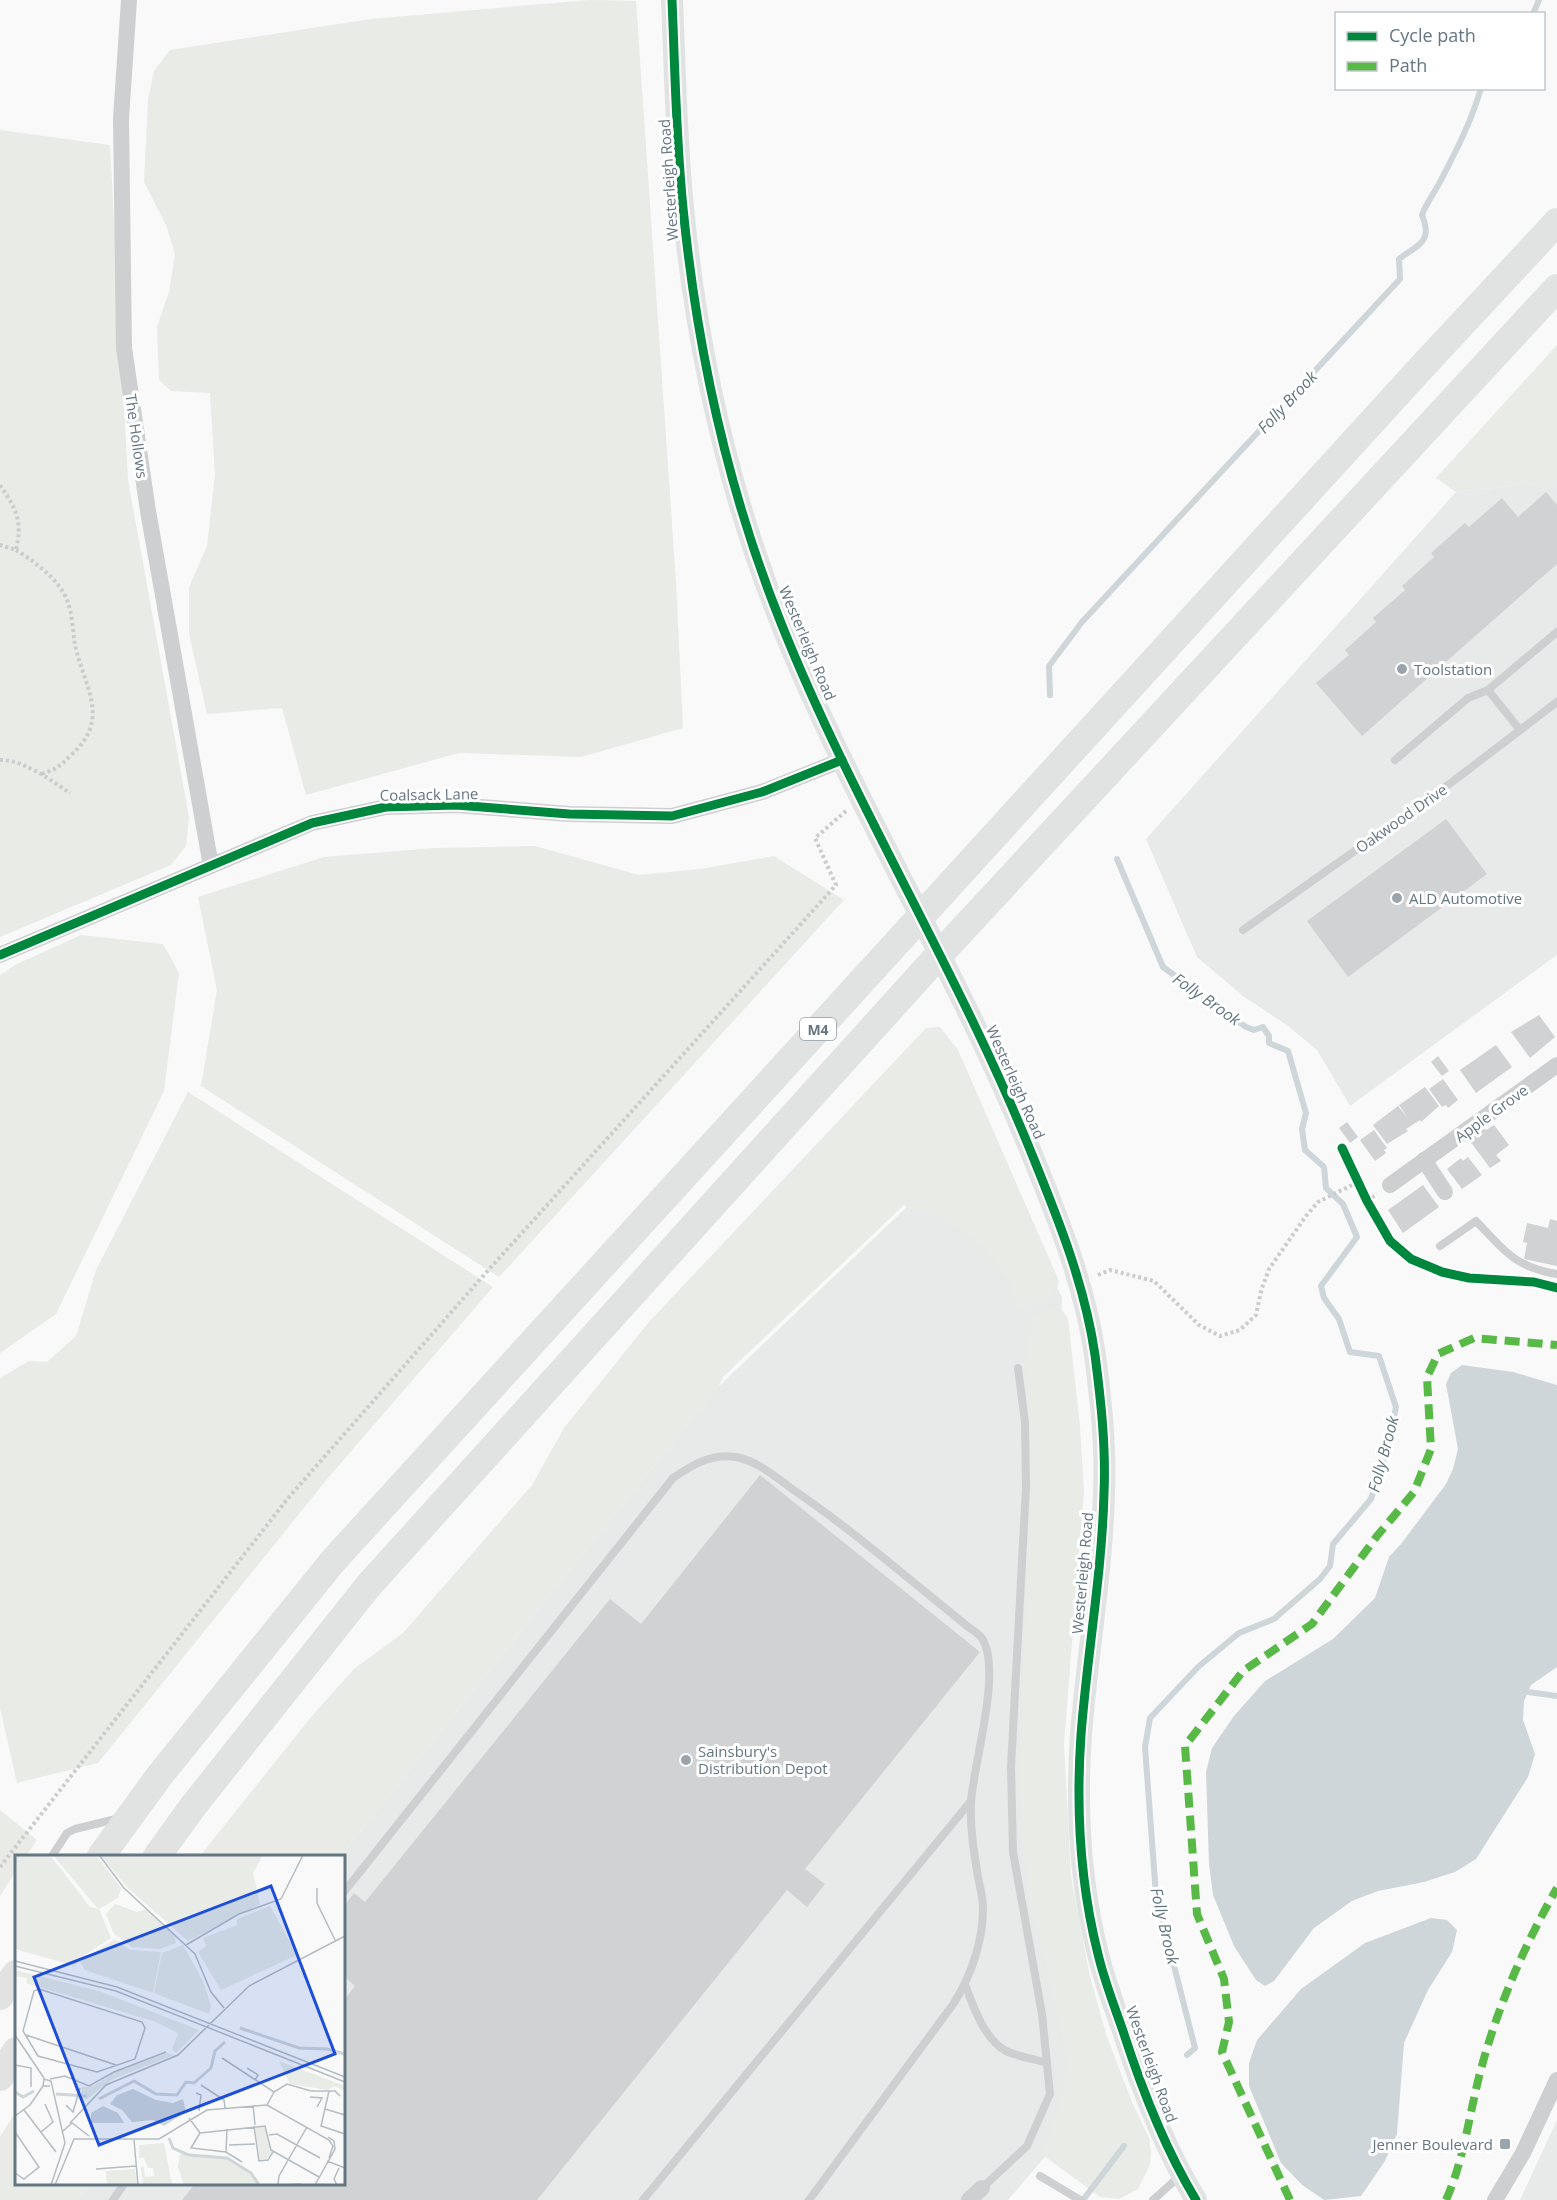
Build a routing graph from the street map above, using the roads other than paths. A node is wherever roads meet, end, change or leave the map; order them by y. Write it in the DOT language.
graph roads {
  1 [pos="129,0"];
  2 [pos="672,0"];
  3 [pos="1557,222"];
  4 [pos="1557,288"];
  5 [pos="1557,632"];
  6 [pos="1488,690"];
  7 [pos="1557,702"];
  8 [pos="1520,730"];
  9 [pos="842,759"];
  10 [pos="1395,760"];
  11 [pos="211,866"];
  12 [pos="1243,930"];
  13 [pos="0,955"];
  14 [pos="1557,1065"];
  15 [pos="1424,1160"];
  16 [pos="1390,1185"];
  17 [pos="1445,1192"];
  18 [pos="1440,1246"];
  19 [pos="1557,1274"];
  20 [pos="1018,1368"];
  21 [pos="971,1801"];
  22 [pos="131,1815"];
  23 [pos="53,1855"];
  24 [pos="102,1855"];
  25 [pos="158,1855"];
  26 [pos="345,1891"];
  27 [pos="15,1975"];
  28 [pos="965,1984"];
  29 [pos="0,1996"];
  30 [pos="15,2053"];
  31 [pos="1047,2063"];
  32 [pos="0,2078"];
  33 [pos="1557,2080"];
  34 [pos="1181,2175"];
  35 [pos="1040,2176"];
  36 [pos="123,2185"];
  37 [pos="982,2188"];
  38 [pos="113,2200"];
  39 [pos="643,2200"];
  40 [pos="809,2200"];
  41 [pos="969,2200"];
  42 [pos="1080,2200"];
  43 [pos="1153,2200"];
  44 [pos="1196,2200"];
  45 [pos="1495,2200"];
  1 -- 11 [label="street, The Hollows"];
  2 -- 9 [label="street, Westerleigh Road"];
  3 -- 22 [label="highway, M4"];
  4 -- 25 [label="highway, M4"];
  5 -- 6 [label="lane"];
  6 -- 8 [label="lane"];
  6 -- 10 [label="lane"];
  7 -- 8 [label="lane, Oakwood Drive"];
  8 -- 12 [label="lane, Oakwood Drive"];
  9 -- 11 [label="street, Coalsack Lane"];
  9 -- 34 [label="street, Westerleigh Road"];
  11 -- 13 [label="street, Coalsack Lane"];
  14 -- 15 [label="street, Apple Grove"];
  15 -- 16 [label="street, Apple Grove"];
  15 -- 17 [label="street"];
  18 -- 19 [label="lane"];
  20 -- 31 [label="lane"];
  21 -- 26 [label="lane"];
  21 -- 28 [label="lane"];
  21 -- 39 [label="lane"];
  22 -- 23 [label="lane"];
  22 -- 24 [label="highway, M4"];
  27 -- 29 [label="highway"];
  28 -- 31 [label="lane"];
  28 -- 40 [label="lane"];
  30 -- 32 [label="highway"];
  31 -- 37 [label="lane"];
  33 -- 45 [label="street"];
  34 -- 43 [label="lane"];
  34 -- 44 [label="street, Westerleigh Road"];
  35 -- 42 [label="lane"];
  36 -- 38 [label="lane"];
  37 -- 41 [label="street"];
}
